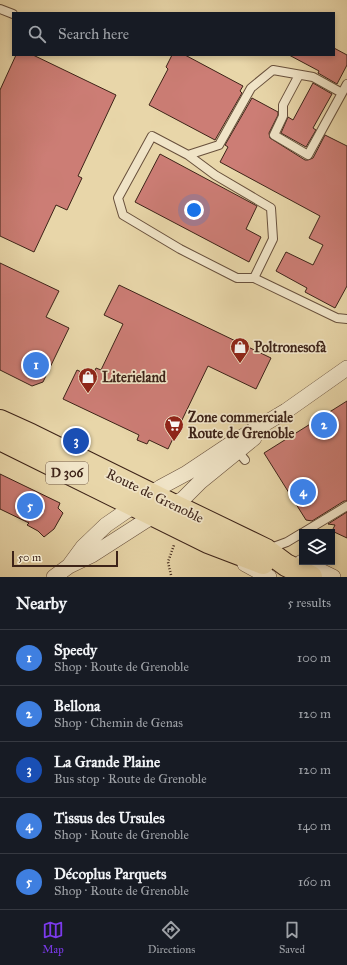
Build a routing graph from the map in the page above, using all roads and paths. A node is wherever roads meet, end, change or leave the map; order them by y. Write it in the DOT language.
graph roads {
  1 [pos="0,9"];
  2 [pos="12,14"];
  3 [pos="299,75"];
  4 [pos="347,84"];
  5 [pos="342,93"];
  6 [pos="188,155"];
  7 [pos="254,278"];
  8 [pos="347,319"];
  9 [pos="347,368"];
  10 [pos="0,421"];
  11 [pos="0,439"];
  12 [pos="238,452"];
  13 [pos="143,500"];
  14 [pos="347,506"];
  15 [pos="164,511"];
  16 [pos="310,529"];
  17 [pos="299,535"];
  18 [pos="176,541"];
  19 [pos="208,542"];
  20 [pos="266,550"];
  21 [pos="69,566"];
  22 [pos="170,575"];
  23 [pos="54,577"];
  24 [pos="269,577"];
  25 [pos="293,577"];
  26 [pos="311,577"];
  27 [pos="333,577"];
  1 -- 2 [label="lane"];
  3 -- 5 [label="lane"];
  3 -- 5 [label="lane"];
  3 -- 6 [label="lane"];
  4 -- 5 [label="lane"];
  6 -- 7 [label="lane"];
  6 -- 7 [label="lane"];
  7 -- 8 [label="lane"];
  9 -- 12 [label="street"];
  10 -- 13 [label="main road, Route de Grenoble / D 306"];
  11 -- 13 [label="main road, Route de Grenoble / D 306"];
  12 -- 13 [label="street"];
  12 -- 15 [label="street"];
  13 -- 15 [label="main road, Route de Grenoble / D 306"];
  13 -- 21 [label="street"];
  14 -- 16 [label="lane"];
  15 -- 19 [label="main road, Route de Grenoble / D 306"];
  15 -- 20 [label="main road, Route de Grenoble / D 306"];
  15 -- 21 [label="street"];
  17 -- 20 [label="lane"];
  18 -- 22 [label="path"];
  19 -- 24 [label="street, Route de Grenoble"];
  19 -- 25 [label="main road, Route de Grenoble / D 306"];
  20 -- 26 [label="main road, Route de Grenoble / D 306"];
  20 -- 27 [label="street, Route de Grenoble"];
  21 -- 23 [label="street"];
}
